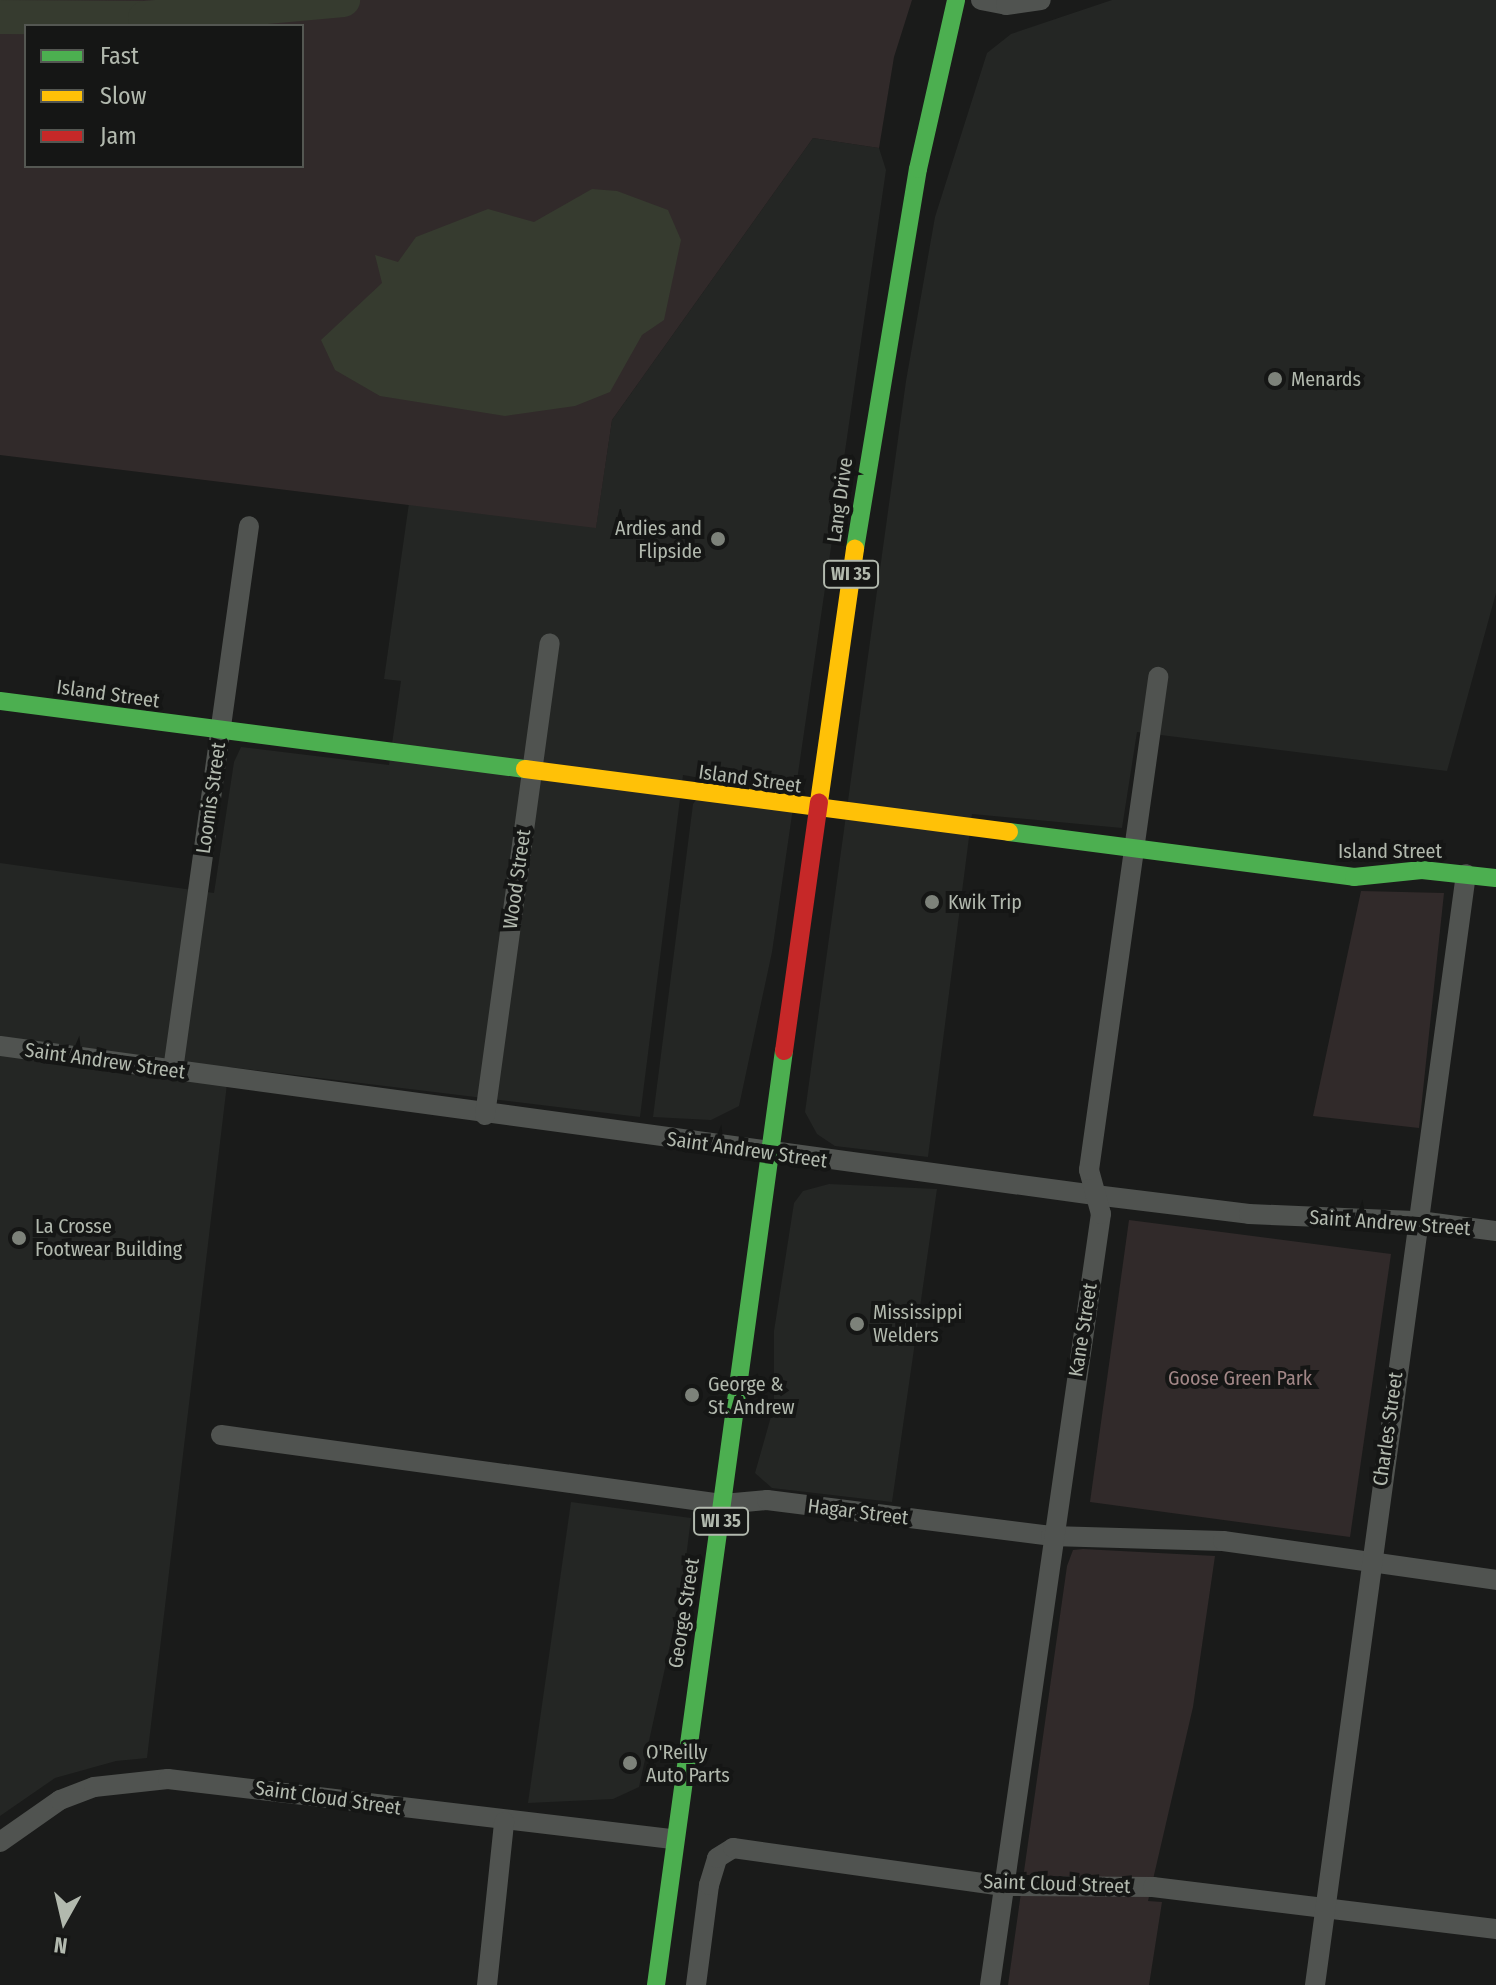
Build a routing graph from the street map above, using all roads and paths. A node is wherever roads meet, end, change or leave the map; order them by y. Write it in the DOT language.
graph roads {
  1 [pos="956,0"];
  2 [pos="981,0"];
  3 [pos="1041,0"];
  4 [pos="249,526"];
  5 [pos="550,643"];
  6 [pos="1158,677"];
  7 [pos="0,701"];
  8 [pos="221,732"];
  9 [pos="531,771"];
  10 [pos="821,811"];
  11 [pos="1135,847"];
  12 [pos="1466,874"];
  13 [pos="1496,878"];
  14 [pos="0,1046"];
  15 [pos="173,1070"];
  16 [pos="485,1115"];
  17 [pos="771,1152"];
  18 [pos="1095,1195"];
  19 [pos="1419,1221"];
  20 [pos="1496,1231"];
  21 [pos="221,1435"];
  22 [pos="723,1504"];
  23 [pos="1051,1536"];
  24 [pos="1369,1560"];
  25 [pos="1496,1580"];
  26 [pos="504,1822"];
  27 [pos="672,1839"];
  28 [pos="0,1842"];
  29 [pos="1005,1886"];
  30 [pos="1325,1909"];
  31 [pos="1491,1932"];
  32 [pos="487,1985"];
  33 [pos="656,1985"];
  34 [pos="696,1985"];
  35 [pos="990,1985"];
  36 [pos="1315,1985"];
  1 -- 10 [label="main road, Lang Drive / WI 35"];
  2 -- 3 [label="street"];
  4 -- 8 [label="street, Loomis Street"];
  5 -- 9 [label="street, Wood Street"];
  6 -- 11 [label="street, Kane Street"];
  7 -- 8 [label="main road, Island Street"];
  8 -- 9 [label="main road, Island Street"];
  8 -- 15 [label="street, Loomis Street"];
  9 -- 10 [label="main road, Island Street"];
  9 -- 16 [label="street, Wood Street"];
  10 -- 11 [label="main road, Island Street"];
  10 -- 17 [label="main road, Lang Drive / WI 35"];
  11 -- 12 [label="main road, Island Street"];
  11 -- 18 [label="street, Kane Street"];
  12 -- 13 [label="main road, Island Street"];
  12 -- 19 [label="street, Charles Street"];
  14 -- 15 [label="street, Saint Andrew Street"];
  15 -- 16 [label="street, Saint Andrew Street"];
  16 -- 17 [label="street, Saint Andrew Street"];
  17 -- 18 [label="street, Saint Andrew Street"];
  17 -- 22 [label="main road, George Street / WI 35"];
  18 -- 19 [label="street, Saint Andrew Street"];
  18 -- 23 [label="street, Kane Street"];
  19 -- 20 [label="street, Saint Andrew Street"];
  19 -- 24 [label="street, Charles Street"];
  21 -- 22 [label="street, Hagar Street"];
  22 -- 23 [label="street, Hagar Street"];
  22 -- 27 [label="main road, George Street / WI 35"];
  23 -- 24 [label="street, Hagar Street"];
  23 -- 29 [label="street, Kane Street"];
  24 -- 25 [label="street, Hagar Street"];
  24 -- 30 [label="street, Charles Street"];
  26 -- 27 [label="street, Saint Cloud Street"];
  26 -- 28 [label="street, Saint Cloud Street"];
  26 -- 32 [label="street"];
  27 -- 33 [label="main road, George Street / WI 35"];
  29 -- 30 [label="street, Saint Cloud Street"];
  29 -- 34 [label="street, Saint Cloud Street"];
  29 -- 35 [label="street, Kane Street"];
  30 -- 31 [label="street, Saint Cloud Street"];
  30 -- 36 [label="street, Charles Street"];
}
